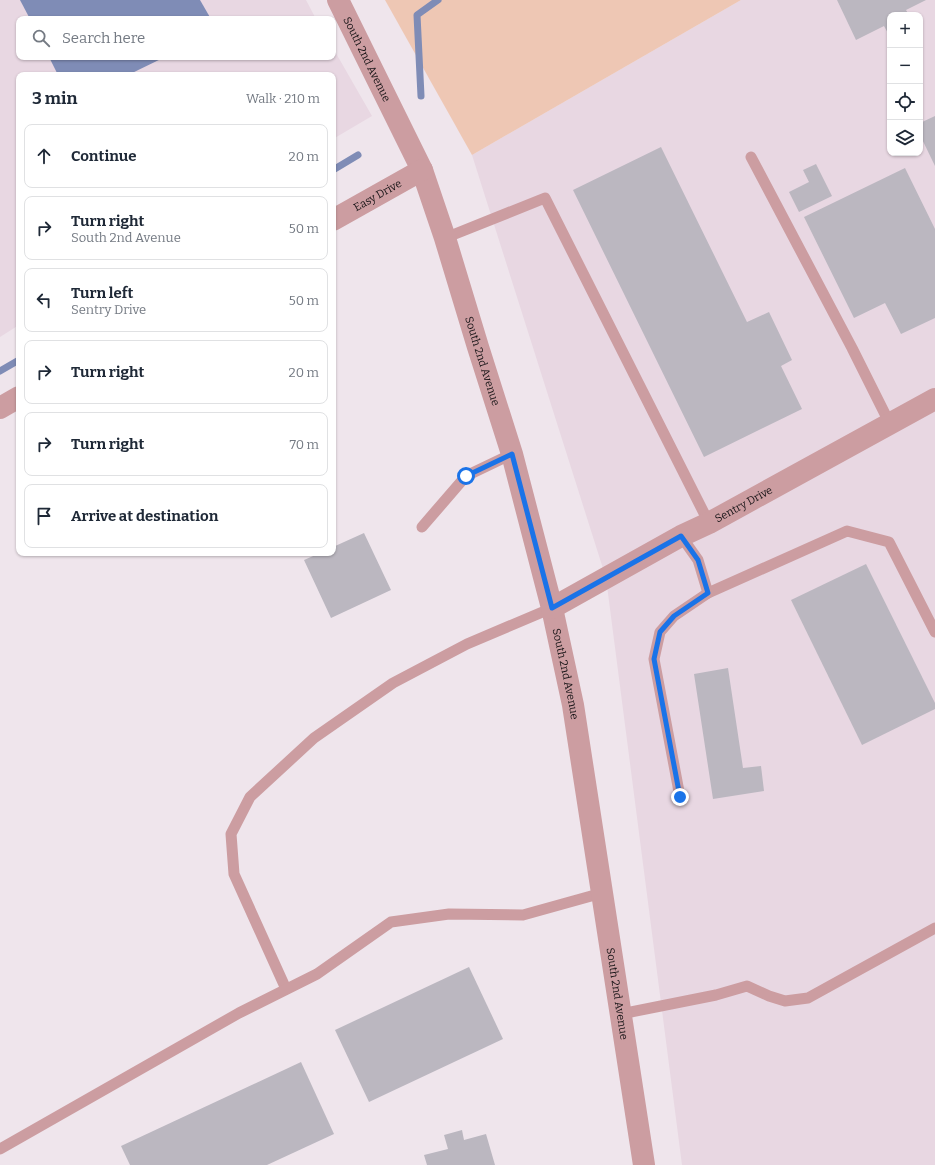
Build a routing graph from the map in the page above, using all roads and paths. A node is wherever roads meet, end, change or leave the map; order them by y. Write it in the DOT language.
graph roads {
  1 [pos="338,0"];
  2 [pos="751,157"];
  3 [pos="422,170"];
  4 [pos="336,218"];
  5 [pos="445,238"];
  6 [pos="16,399"];
  7 [pos="935,400"];
  8 [pos="0,408"];
  9 [pos="890,424"];
  10 [pos="512,454"];
  11 [pos="709,523"];
  12 [pos="422,527"];
  13 [pos="681,536"];
  14 [pos="708,593"];
  15 [pos="552,608"];
  16 [pos="935,632"];
  17 [pos="680,797"];
  18 [pos="602,893"];
  19 [pos="935,928"];
  20 [pos="286,989"];
  21 [pos="621,1014"];
  22 [pos="0,1149"];
  23 [pos="644,1165"];
  1 -- 3 [label="street, South 2nd Avenue"];
  2 -- 9 [label="lane"];
  3 -- 4 [label="street, Easy Drive"];
  3 -- 5 [label="street, South 2nd Avenue"];
  5 -- 10 [label="street, South 2nd Avenue"];
  5 -- 11 [label="lane"];
  6 -- 8 [label="street"];
  7 -- 9 [label="street, Sentry Drive"];
  9 -- 11 [label="street, Sentry Drive"];
  10 -- 12 [label="lane"];
  10 -- 15 [label="street, South 2nd Avenue"];
  11 -- 13 [label="street, Sentry Drive"];
  13 -- 14 [label="lane"];
  13 -- 15 [label="street, Sentry Drive"];
  14 -- 16 [label="lane"];
  14 -- 17 [label="lane"];
  15 -- 18 [label="street, South 2nd Avenue"];
  15 -- 20 [label="lane"];
  18 -- 20 [label="lane"];
  18 -- 21 [label="street, South 2nd Avenue"];
  19 -- 21 [label="lane"];
  20 -- 22 [label="lane"];
  21 -- 23 [label="street, South 2nd Avenue"];
}
